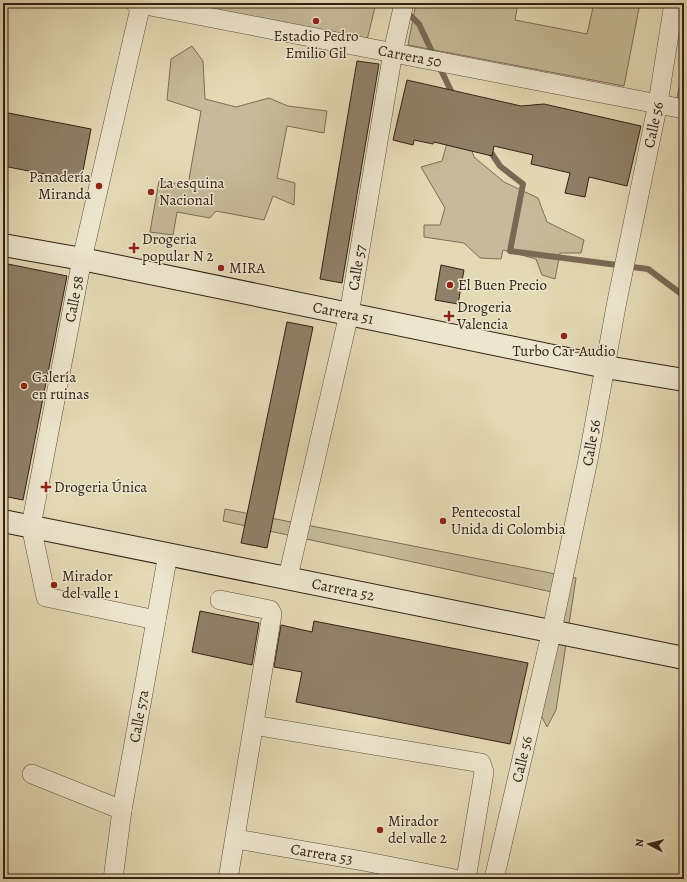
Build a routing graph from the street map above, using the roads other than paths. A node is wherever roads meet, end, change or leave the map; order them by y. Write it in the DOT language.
graph roads {
  1 [pos="404,3"];
  2 [pos="674,3"];
  3 [pos="138,4"];
  4 [pos="393,52"];
  5 [pos="658,103"];
  6 [pos="684,109"];
  7 [pos="3,245"];
  8 [pos="82,259"];
  9 [pos="349,314"];
  10 [pos="606,367"];
  11 [pos="684,380"];
  12 [pos="3,521"];
  13 [pos="31,526"];
  14 [pos="168,554"];
  15 [pos="288,577"];
  16 [pos="220,600"];
  17 [pos="156,620"];
  18 [pos="552,630"];
  19 [pos="684,658"];
  20 [pos="254,725"];
  21 [pos="32,774"];
  22 [pos="122,810"];
  23 [pos="236,839"];
  24 [pos="113,879"];
  25 [pos="228,879"];
  26 [pos="455,879"];
  27 [pos="466,879"];
  28 [pos="494,879"];
  1 -- 4 [label="street, Calle 57"];
  2 -- 5 [label="street, Calle 56"];
  3 -- 4 [label="street, Carrera 50"];
  3 -- 8 [label="street, Calle 58"];
  4 -- 5 [label="street, Carrera 50"];
  4 -- 9 [label="street, Calle 57"];
  5 -- 6 [label="street, Carrera 50"];
  5 -- 10 [label="street, Calle 56"];
  7 -- 8 [label="main road, Carrera 51"];
  8 -- 9 [label="main road, Carrera 51"];
  8 -- 13 [label="street, Calle 58"];
  9 -- 10 [label="main road, Carrera 51"];
  9 -- 15 [label="street, Calle 57"];
  10 -- 11 [label="main road, Carrera 51"];
  10 -- 18 [label="street, Calle 56"];
  12 -- 13 [label="main road, Carrera 52"];
  13 -- 14 [label="main road, Carrera 52"];
  13 -- 17 [label="street, Calle 58"];
  14 -- 15 [label="main road, Carrera 52"];
  14 -- 17 [label="street, Calle 57a"];
  15 -- 18 [label="main road, Carrera 52"];
  16 -- 20 [label="street"];
  17 -- 22 [label="street, Calle 57a"];
  18 -- 19 [label="main road, Carrera 52"];
  18 -- 28 [label="street, Calle 56"];
  20 -- 23 [label="street"];
  20 -- 27 [label="street"];
  21 -- 22 [label="street"];
  22 -- 24 [label="street, Calle 57a"];
  23 -- 25 [label="street"];
  23 -- 26 [label="street, Carrera 53"];
}
